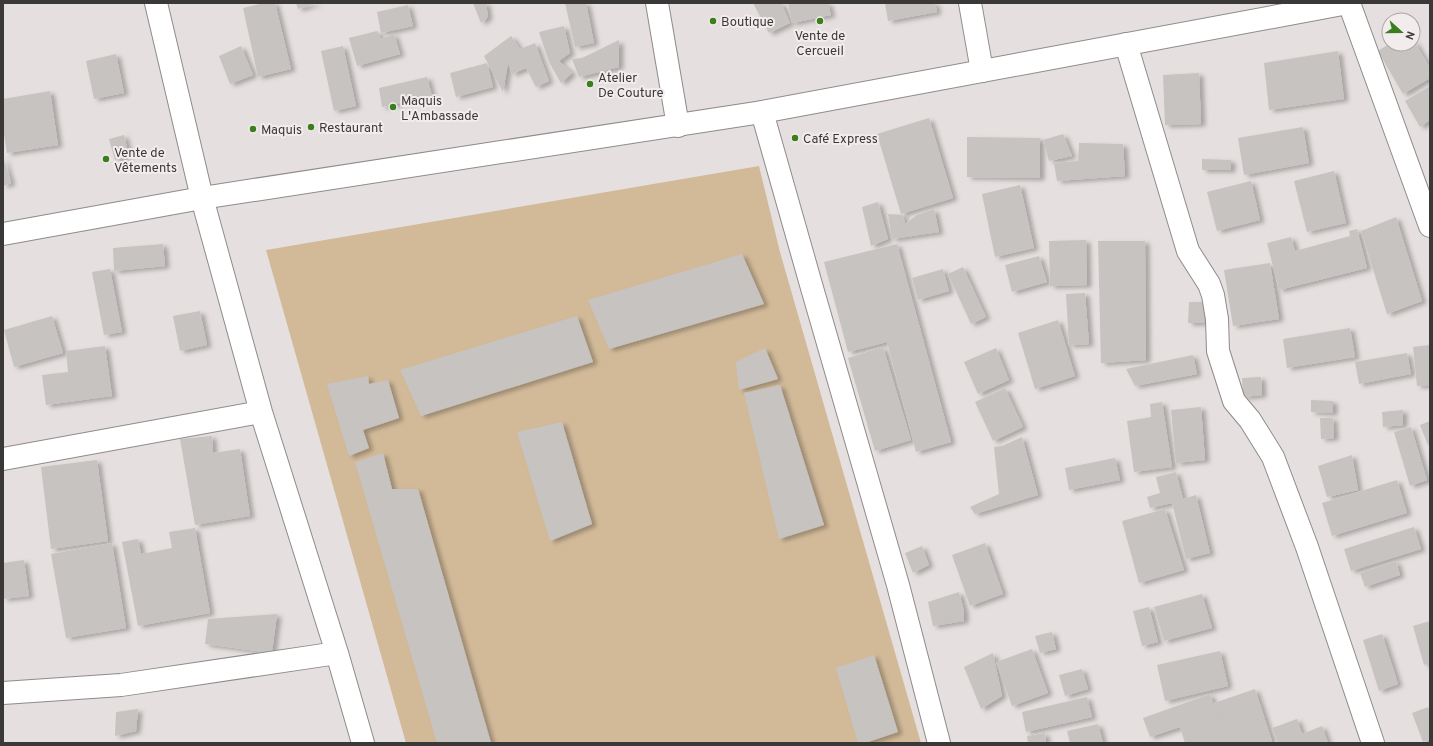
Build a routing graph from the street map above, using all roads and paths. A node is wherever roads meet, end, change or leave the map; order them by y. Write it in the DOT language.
graph roads {
  1 [pos="156,3"];
  2 [pos="657,3"];
  3 [pos="970,3"];
  4 [pos="1349,3"];
  5 [pos="1126,44"];
  6 [pos="982,71"];
  7 [pos="762,112"];
  8 [pos="678,126"];
  9 [pos="202,198"];
  10 [pos="1430,226"];
  11 [pos="3,234"];
  12 [pos="261,412"];
  13 [pos="3,459"];
  14 [pos="337,653"];
  15 [pos="3,693"];
  16 [pos="364,743"];
  17 [pos="939,743"];
  18 [pos="1374,743"];
  1 -- 9 [label="street"];
  2 -- 8 [label="street"];
  3 -- 6 [label="street"];
  4 -- 5 [label="street"];
  4 -- 10 [label="street"];
  5 -- 6 [label="street"];
  5 -- 18 [label="street"];
  6 -- 7 [label="street"];
  7 -- 8 [label="street"];
  7 -- 17 [label="street"];
  8 -- 9 [label="street"];
  9 -- 11 [label="street"];
  9 -- 12 [label="street"];
  12 -- 13 [label="street"];
  12 -- 14 [label="street"];
  14 -- 15 [label="street"];
  14 -- 16 [label="street"];
}
